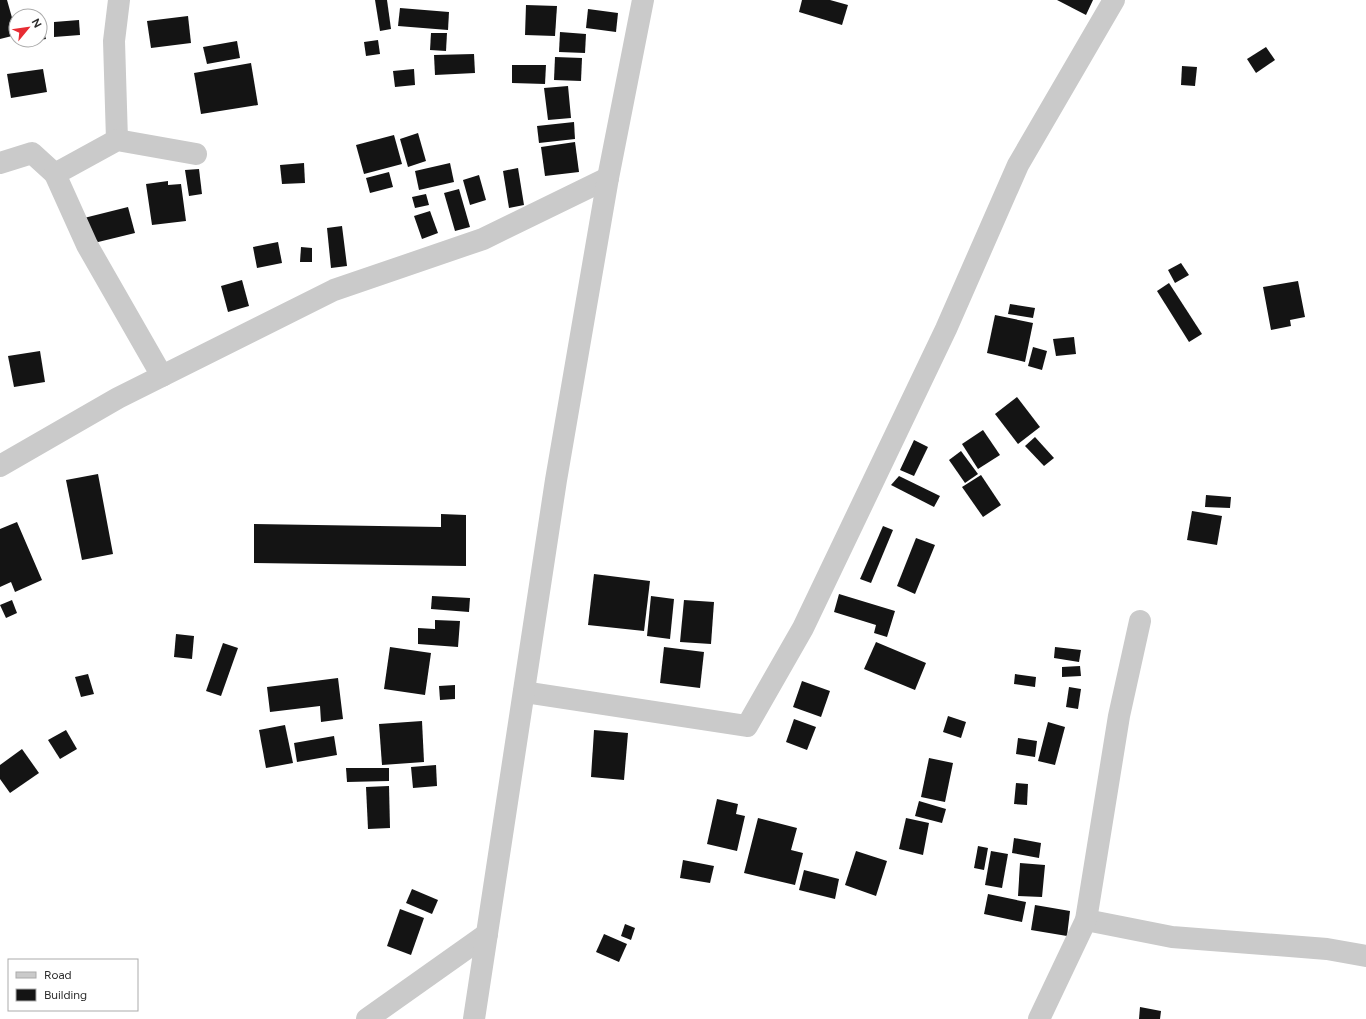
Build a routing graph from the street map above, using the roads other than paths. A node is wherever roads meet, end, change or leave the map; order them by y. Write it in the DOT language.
graph roads {
  1 [pos="119,0"];
  2 [pos="643,0"];
  3 [pos="1114,0"];
  4 [pos="117,140"];
  5 [pos="196,154"];
  6 [pos="0,163"];
  7 [pos="55,174"];
  8 [pos="608,178"];
  9 [pos="162,376"];
  10 [pos="0,466"];
  11 [pos="1140,621"];
  12 [pos="524,692"];
  13 [pos="1086,920"];
  14 [pos="487,934"];
  15 [pos="1366,956"];
  16 [pos="367,1019"];
  17 [pos="474,1019"];
  18 [pos="1039,1019"];
  1 -- 4 [label="street"];
  2 -- 8 [label="street"];
  3 -- 12 [label="street"];
  4 -- 5 [label="street"];
  4 -- 7 [label="street"];
  6 -- 7 [label="street"];
  7 -- 9 [label="street"];
  8 -- 9 [label="street"];
  8 -- 12 [label="street"];
  9 -- 10 [label="street"];
  11 -- 13 [label="street"];
  12 -- 14 [label="street"];
  13 -- 15 [label="street"];
  13 -- 18 [label="street"];
  14 -- 16 [label="street"];
  14 -- 17 [label="street"];
}
